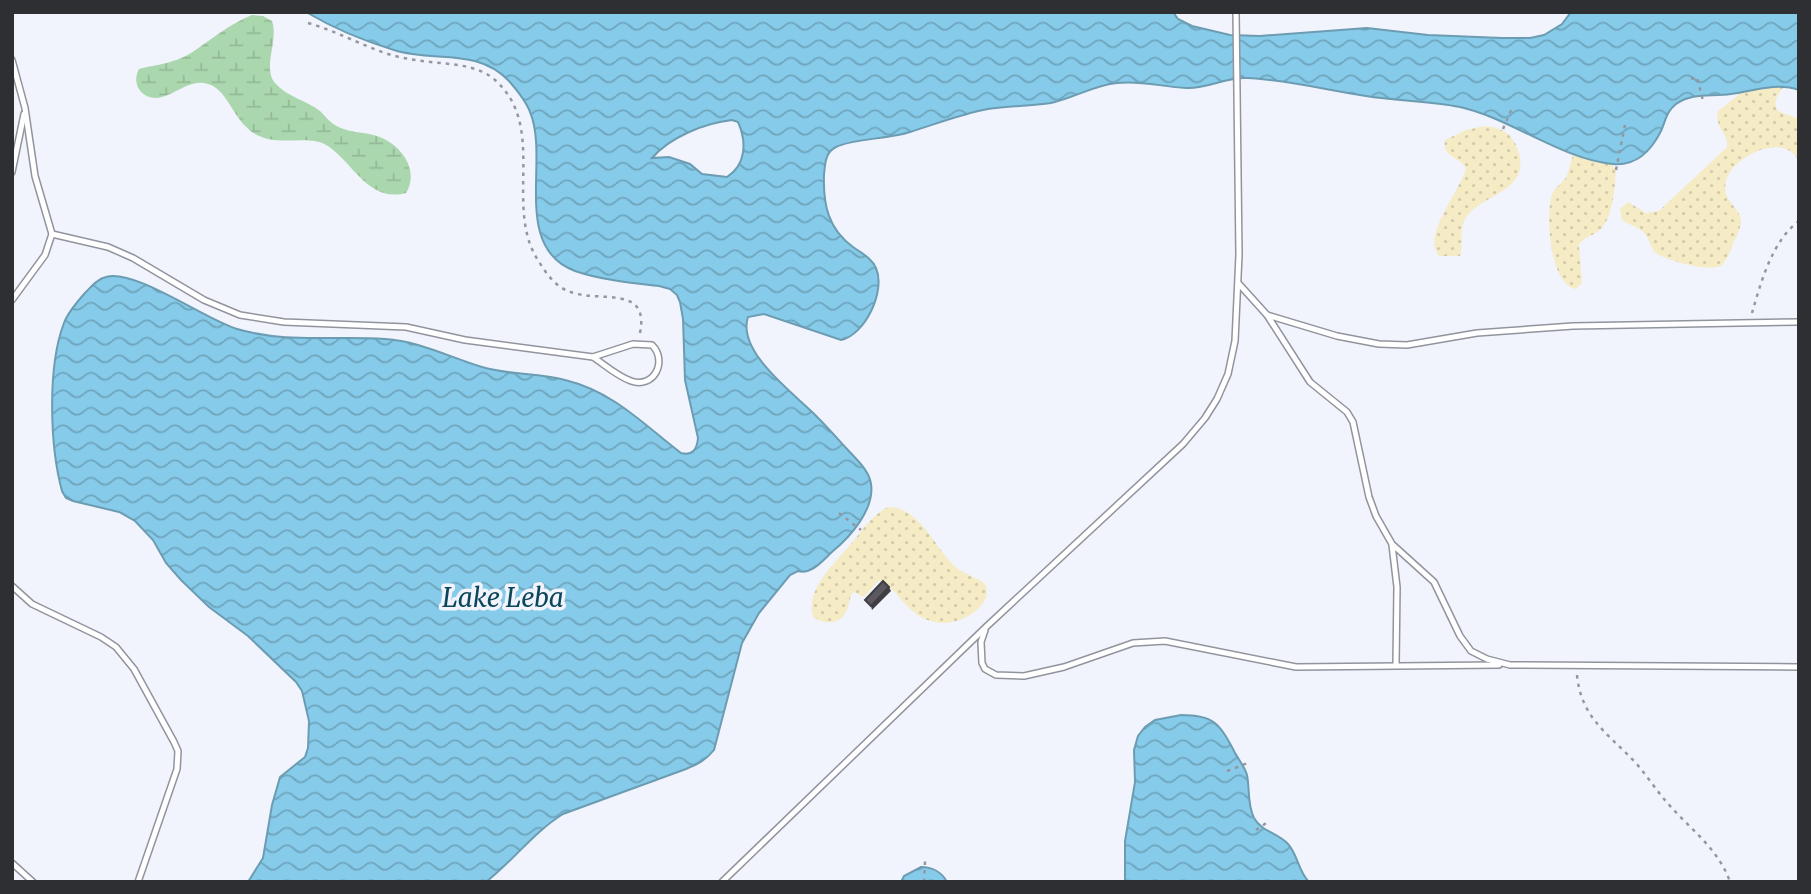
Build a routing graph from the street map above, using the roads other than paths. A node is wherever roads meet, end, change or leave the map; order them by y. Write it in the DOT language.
graph roads {
  1 [pos="1236,12"];
  2 [pos="12,60"];
  3 [pos="25,108"];
  4 [pos="12,172"];
  5 [pos="52,234"];
  6 [pos="1239,284"];
  7 [pos="12,300"];
  8 [pos="1267,315"];
  9 [pos="1799,322"];
  10 [pos="593,357"];
  11 [pos="1392,544"];
  12 [pos="12,586"];
  13 [pos="986,627"];
  14 [pos="1396,664"];
  15 [pos="1510,665"];
  16 [pos="1799,667"];
  17 [pos="12,863"];
  18 [pos="33,882"];
  19 [pos="138,882"];
  20 [pos="722,882"];
  1 -- 6 [label="lane"];
  2 -- 3 [label="lane"];
  3 -- 4 [label="lane"];
  3 -- 5 [label="lane"];
  5 -- 7 [label="lane"];
  5 -- 10 [label="lane"];
  6 -- 8 [label="lane"];
  6 -- 13 [label="lane"];
  8 -- 9 [label="lane"];
  8 -- 11 [label="lane"];
  10 -- 10 [label="lane"];
  11 -- 14 [label="lane"];
  11 -- 15 [label="lane"];
  12 -- 19 [label="lane"];
  13 -- 14 [label="lane"];
  13 -- 20 [label="lane"];
  14 -- 15 [label="lane"];
  15 -- 16 [label="lane"];
  17 -- 18 [label="lane"];
}
